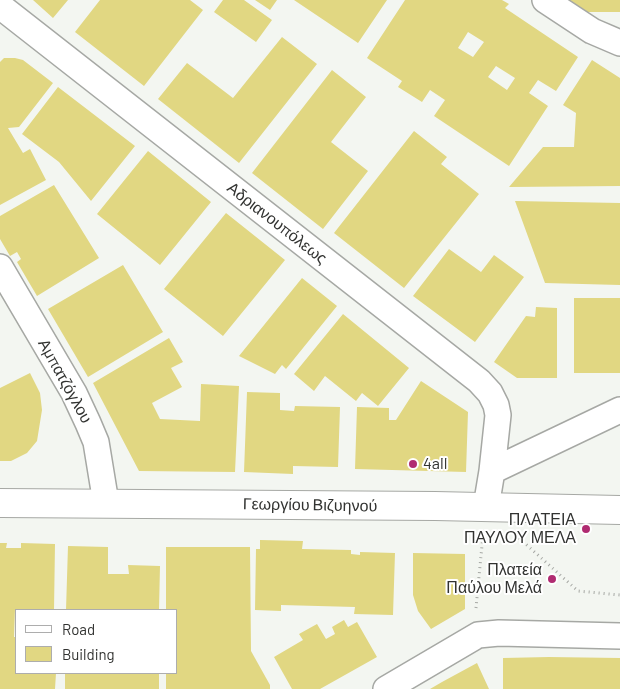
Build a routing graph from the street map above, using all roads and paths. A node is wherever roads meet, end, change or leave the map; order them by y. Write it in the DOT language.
graph roads {
  1 [pos="545,0"];
  2 [pos="0,6"];
  3 [pos="620,42"];
  4 [pos="0,267"];
  5 [pos="620,410"];
  6 [pos="492,471"];
  7 [pos="0,503"];
  8 [pos="106,503"];
  9 [pos="486,507"];
  10 [pos="620,510"];
  11 [pos="620,595"];
  12 [pos="476,610"];
  13 [pos="620,636"];
  14 [pos="386,689"];
  1 -- 3 [label="street"];
  2 -- 6 [label="street, Αδριανουπόλεως"];
  4 -- 8 [label="street, Αμπατζόγλου"];
  5 -- 6 [label="street"];
  6 -- 9 [label="street"];
  7 -- 8 [label="street, Γεωργίου Βιζυηνού"];
  8 -- 9 [label="street, Γεωργίου Βιζυηνού"];
  9 -- 10 [label="street, Γεωργίου Βιζυηνού"];
  9 -- 11 [label="path"];
  9 -- 12 [label="path"];
  13 -- 14 [label="street"];
}
